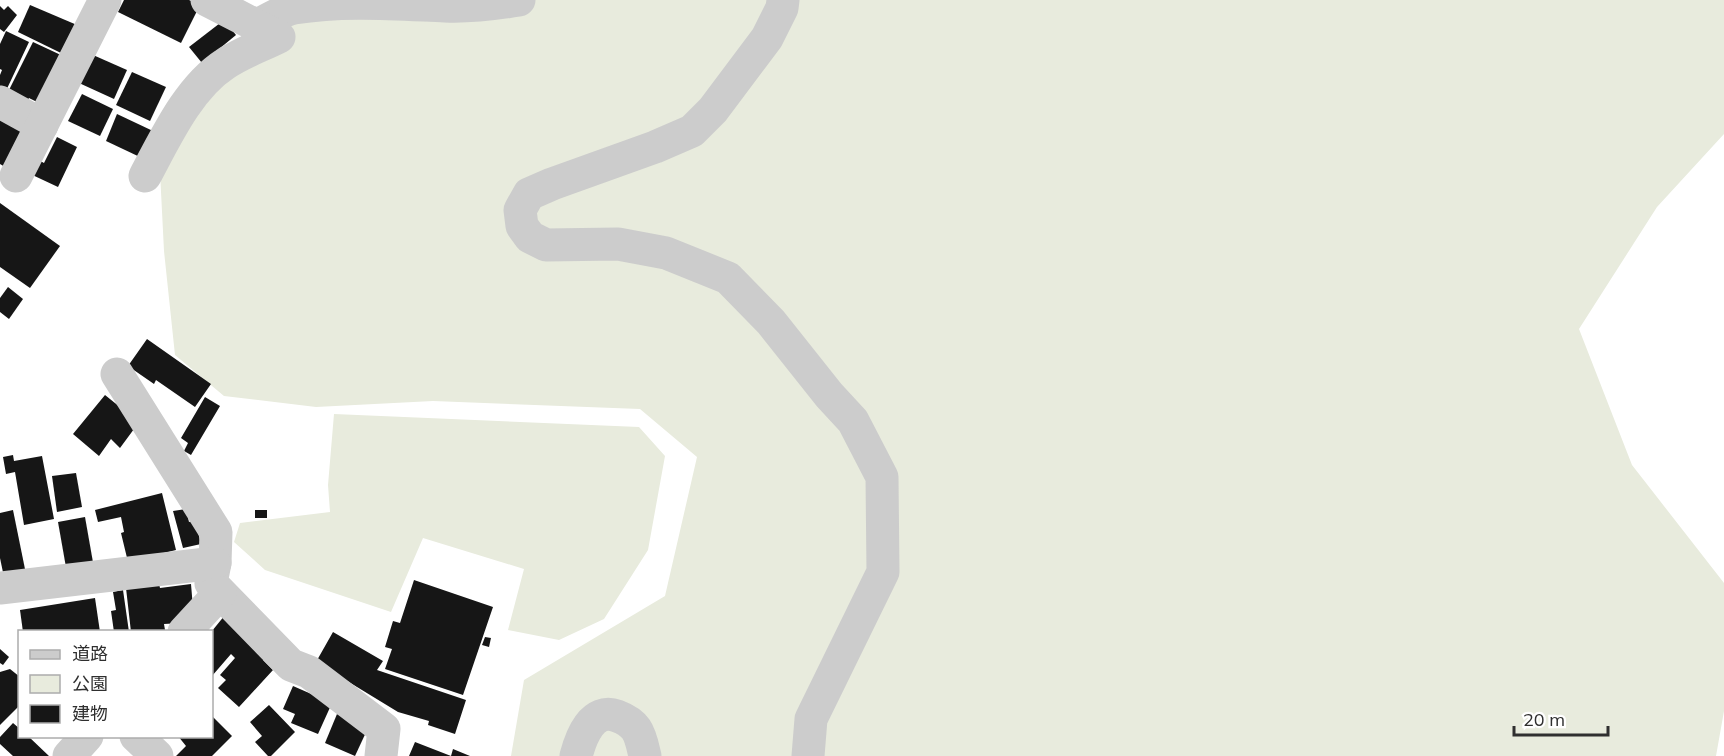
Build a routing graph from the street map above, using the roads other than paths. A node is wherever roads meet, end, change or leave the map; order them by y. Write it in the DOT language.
graph roads {
  1 [pos="105,0"];
  2 [pos="207,0"];
  3 [pos="519,0"];
  4 [pos="783,0"];
  5 [pos="256,26"];
  6 [pos="0,102"];
  7 [pos="42,125"];
  8 [pos="16,176"];
  9 [pos="145,176"];
  10 [pos="117,374"];
  11 [pos="218,578"];
  12 [pos="0,588"];
  13 [pos="185,630"];
  14 [pos="85,738"];
  15 [pos="138,738"];
  16 [pos="69,756"];
  17 [pos="157,756"];
  18 [pos="381,756"];
  19 [pos="576,756"];
  20 [pos="645,756"];
  21 [pos="808,756"];
  1 -- 7 [label="street"];
  2 -- 5 [label="street"];
  3 -- 5 [label="street"];
  4 -- 21 [label="street"];
  5 -- 9 [label="street"];
  6 -- 7 [label="street"];
  7 -- 8 [label="street"];
  10 -- 11 [label="street"];
  11 -- 12 [label="street"];
  11 -- 13 [label="street"];
  11 -- 18 [label="street"];
  14 -- 16 [label="street"];
  15 -- 17 [label="street"];
  19 -- 20 [label="street"];
}
